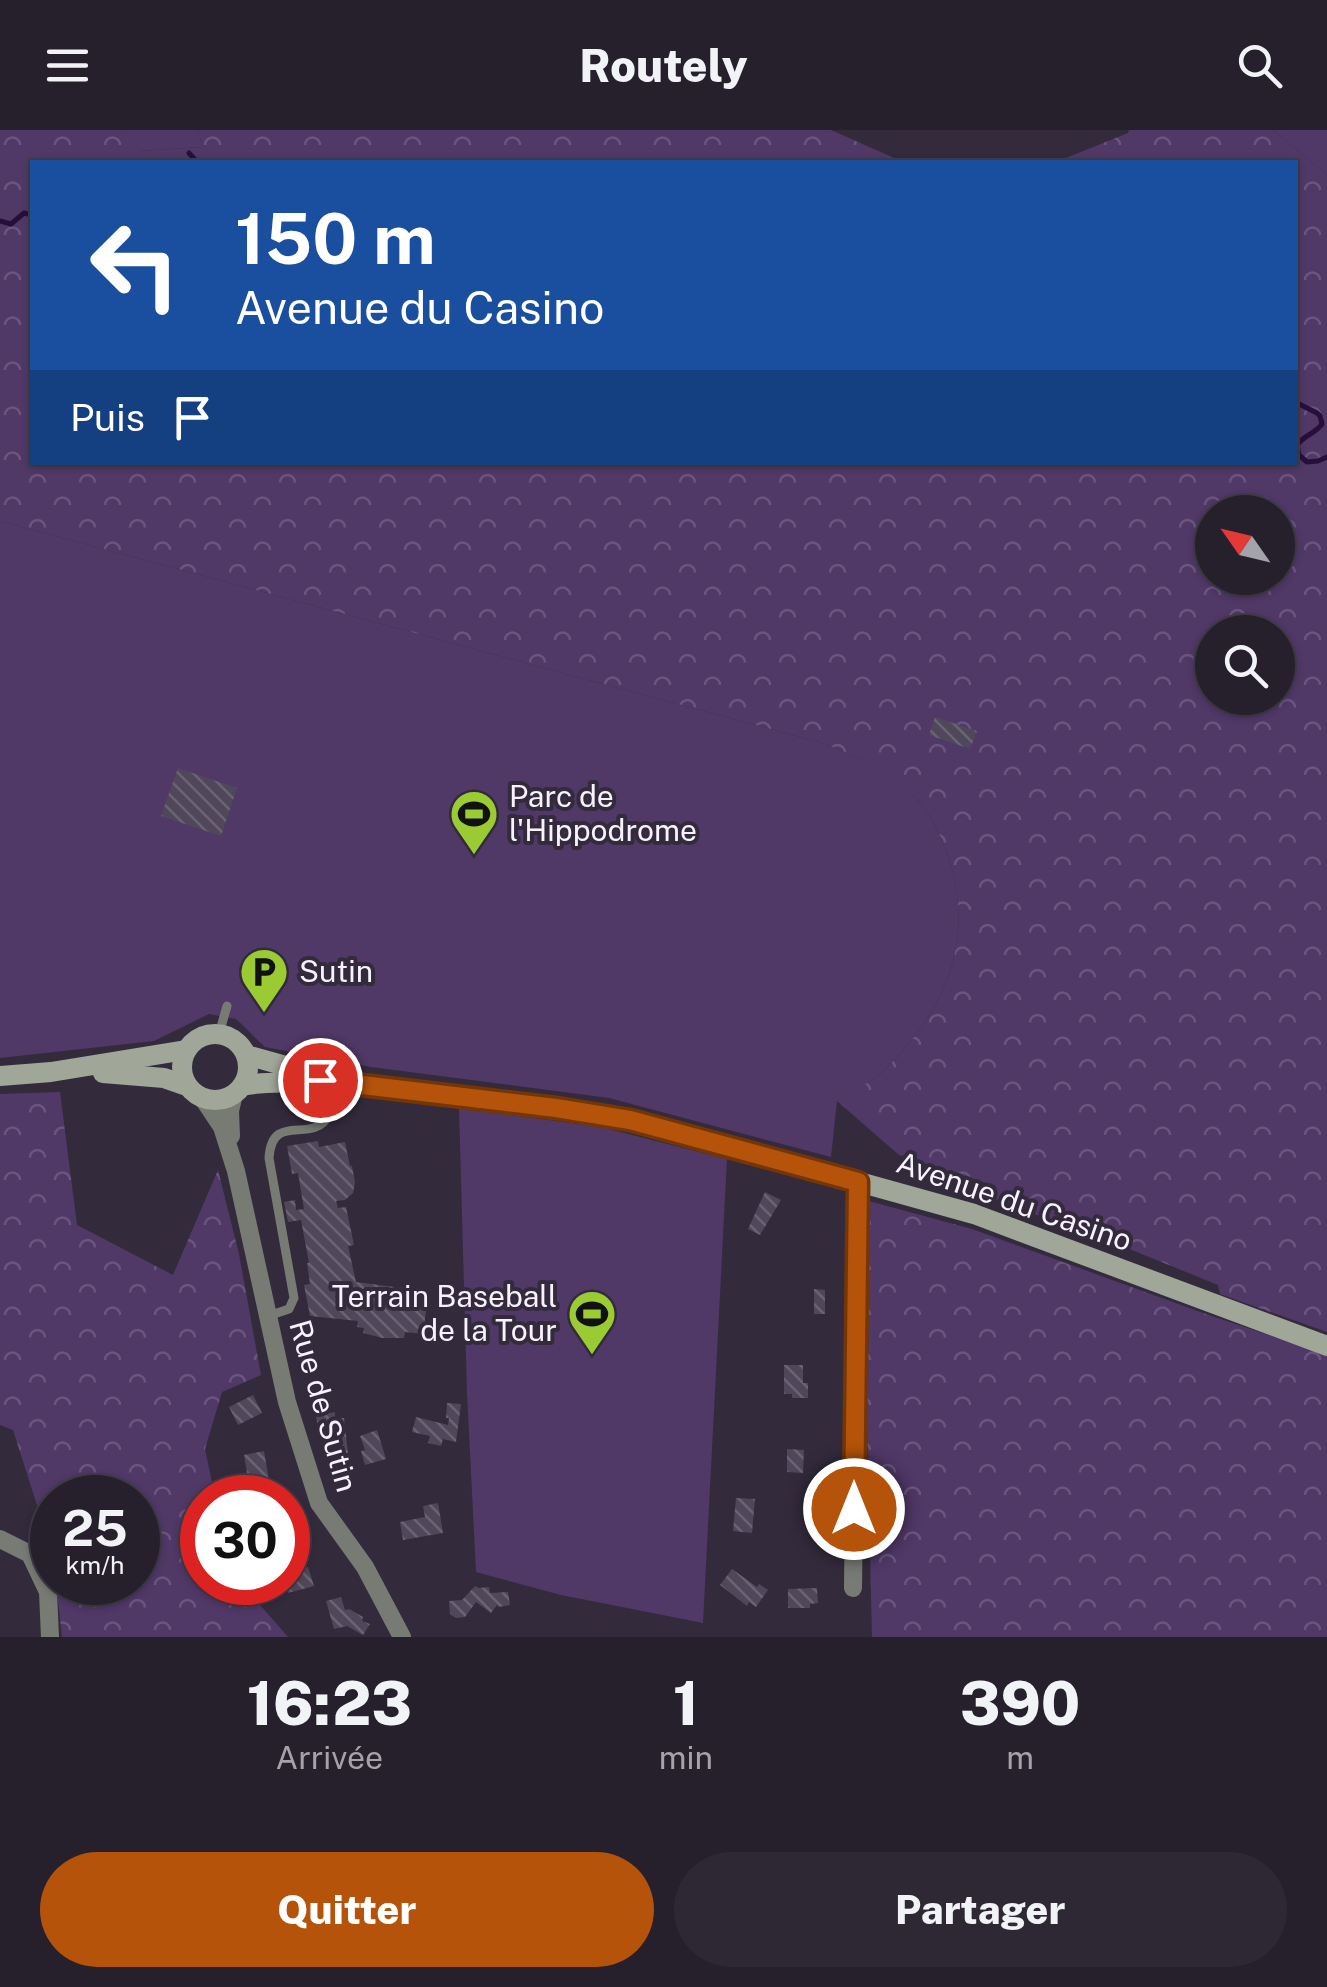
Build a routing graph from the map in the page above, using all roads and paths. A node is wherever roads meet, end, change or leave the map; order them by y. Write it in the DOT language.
graph roads {
  1 [pos="226,1006"];
  2 [pos="218,1034"];
  3 [pos="186,1050"];
  4 [pos="246,1054"];
  5 [pos="50,1072"];
  6 [pos="0,1076"];
  7 [pos="328,1081"];
  8 [pos="238,1090"];
  9 [pos="195,1092"];
  10 [pos="236,1171"];
  11 [pos="858,1182"];
  12 [pos="268,1316"];
  13 [pos="1327,1346"];
  14 [pos="0,1540"];
  15 [pos="853,1588"];
  16 [pos="50,1637"];
  17 [pos="402,1637"];
  1 -- 2 [label="lane"];
  2 -- 3 [label="street"];
  2 -- 4 [label="street"];
  3 -- 5 [label="street"];
  3 -- 9 [label="street"];
  4 -- 7 [label="street"];
  4 -- 8 [label="street"];
  5 -- 6 [label="street"];
  5 -- 9 [label="street"];
  7 -- 8 [label="street"];
  7 -- 11 [label="street, Avenue du Casino"];
  7 -- 12 [label="lane"];
  8 -- 9 [label="street"];
  8 -- 10 [label="street, Rue de Sutin"];
  9 -- 10 [label="street, Rue de Sutin"];
  10 -- 12 [label="street, Rue de Sutin"];
  11 -- 13 [label="street, Avenue du Casino"];
  11 -- 15 [label="street"];
  12 -- 17 [label="street, Rue de Sutin"];
  14 -- 16 [label="street"];
}
